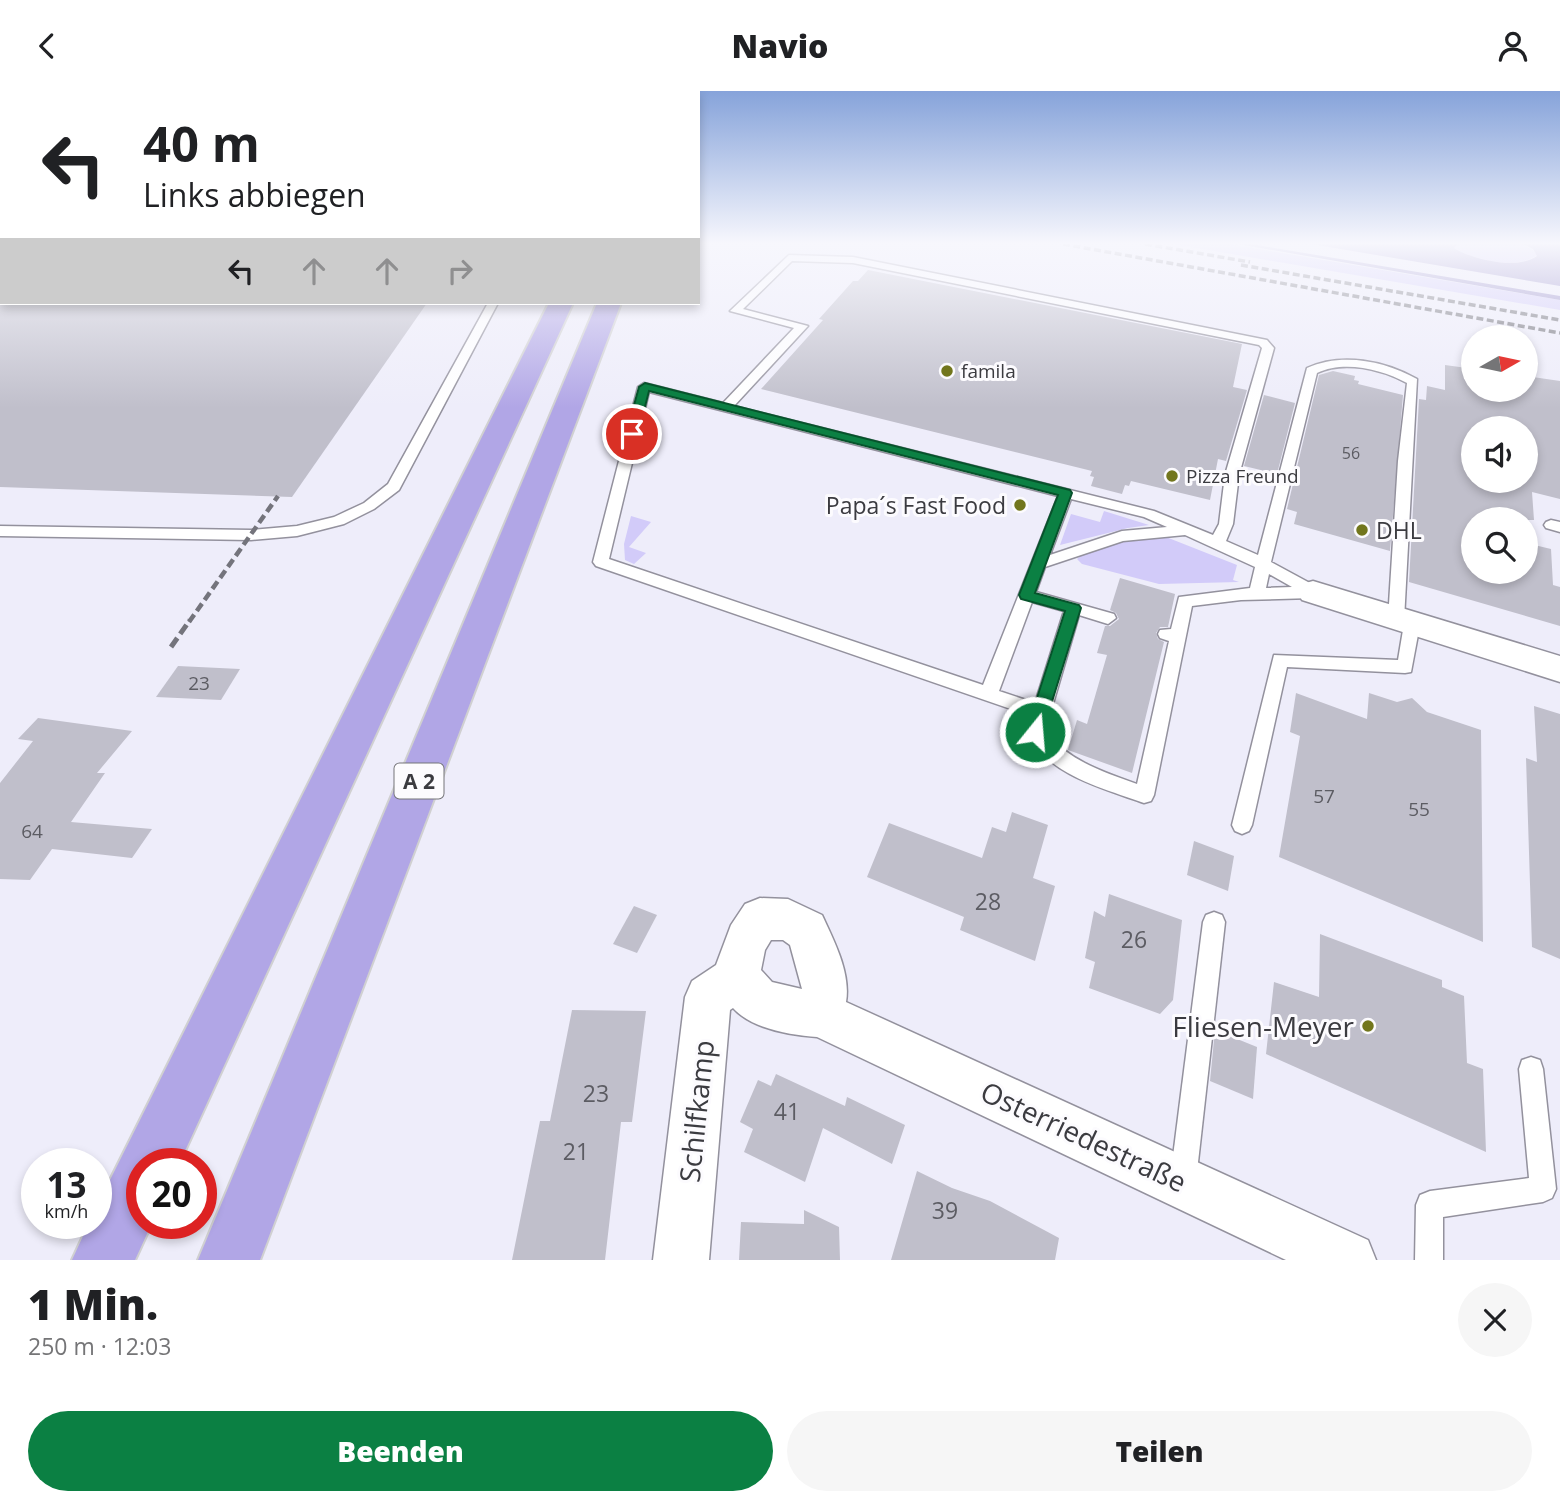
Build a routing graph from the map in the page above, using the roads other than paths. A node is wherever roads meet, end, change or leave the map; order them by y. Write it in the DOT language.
graph roads {
  1 [pos="748,299"];
  2 [pos="1045,299"];
  3 [pos="492,305"];
  4 [pos="560,305"];
  5 [pos="608,305"];
  6 [pos="726,407"];
  7 [pos="1066,493"];
  8 [pos="0,531"];
  9 [pos="1189,531"];
  10 [pos="1217,543"];
  11 [pos="1038,564"];
  12 [pos="1264,564"];
  13 [pos="1313,592"];
  14 [pos="1256,593"];
  15 [pos="1027,595"];
  16 [pos="1073,608"];
  17 [pos="1108,618"];
  18 [pos="1404,622"];
  19 [pos="1560,669"];
  20 [pos="988,695"];
  21 [pos="1041,712"];
  22 [pos="1242,825"];
  23 [pos="1214,922"];
  24 [pos="737,978"];
  25 [pos="820,1014"];
  26 [pos="1531,1069"];
  27 [pos="157,1148"];
  28 [pos="1183,1182"];
  29 [pos="126,1212"];
  30 [pos="103,1260"];
  31 [pos="229,1260"];
  32 [pos="681,1260"];
  33 [pos="1348,1260"];
  34 [pos="1429,1260"];
  1 -- 6 [label="lane"];
  2 -- 10 [label="lane"];
  3 -- 8 [label="lane"];
  4 -- 27 [label="highway"];
  5 -- 31 [label="highway, A 2"];
  6 -- 7 [label="lane"];
  6 -- 20 [label="lane"];
  7 -- 9 [label="lane"];
  7 -- 11 [label="lane"];
  9 -- 10 [label="lane"];
  9 -- 11 [label="lane"];
  10 -- 12 [label="lane"];
  11 -- 15 [label="lane"];
  12 -- 13 [label="lane"];
  12 -- 14 [label="lane"];
  12 -- 18 [label="lane"];
  13 -- 14 [label="lane"];
  13 -- 18 [label="street"];
  14 -- 21 [label="lane"];
  15 -- 16 [label="lane"];
  15 -- 20 [label="lane"];
  16 -- 17 [label="lane"];
  16 -- 21 [label="lane"];
  18 -- 19 [label="street"];
  18 -- 22 [label="lane"];
  20 -- 21 [label="lane"];
  23 -- 28 [label="lane"];
  24 -- 25 [label="street, Osterriedestraße"];
  24 -- 25 [label="street"];
  24 -- 32 [label="street, Schilfkamp"];
  25 -- 28 [label="street, Osterriedestraße"];
  26 -- 34 [label="lane"];
  28 -- 33 [label="street, Osterriedestraße"];
  29 -- 30 [label="highway"];
}
